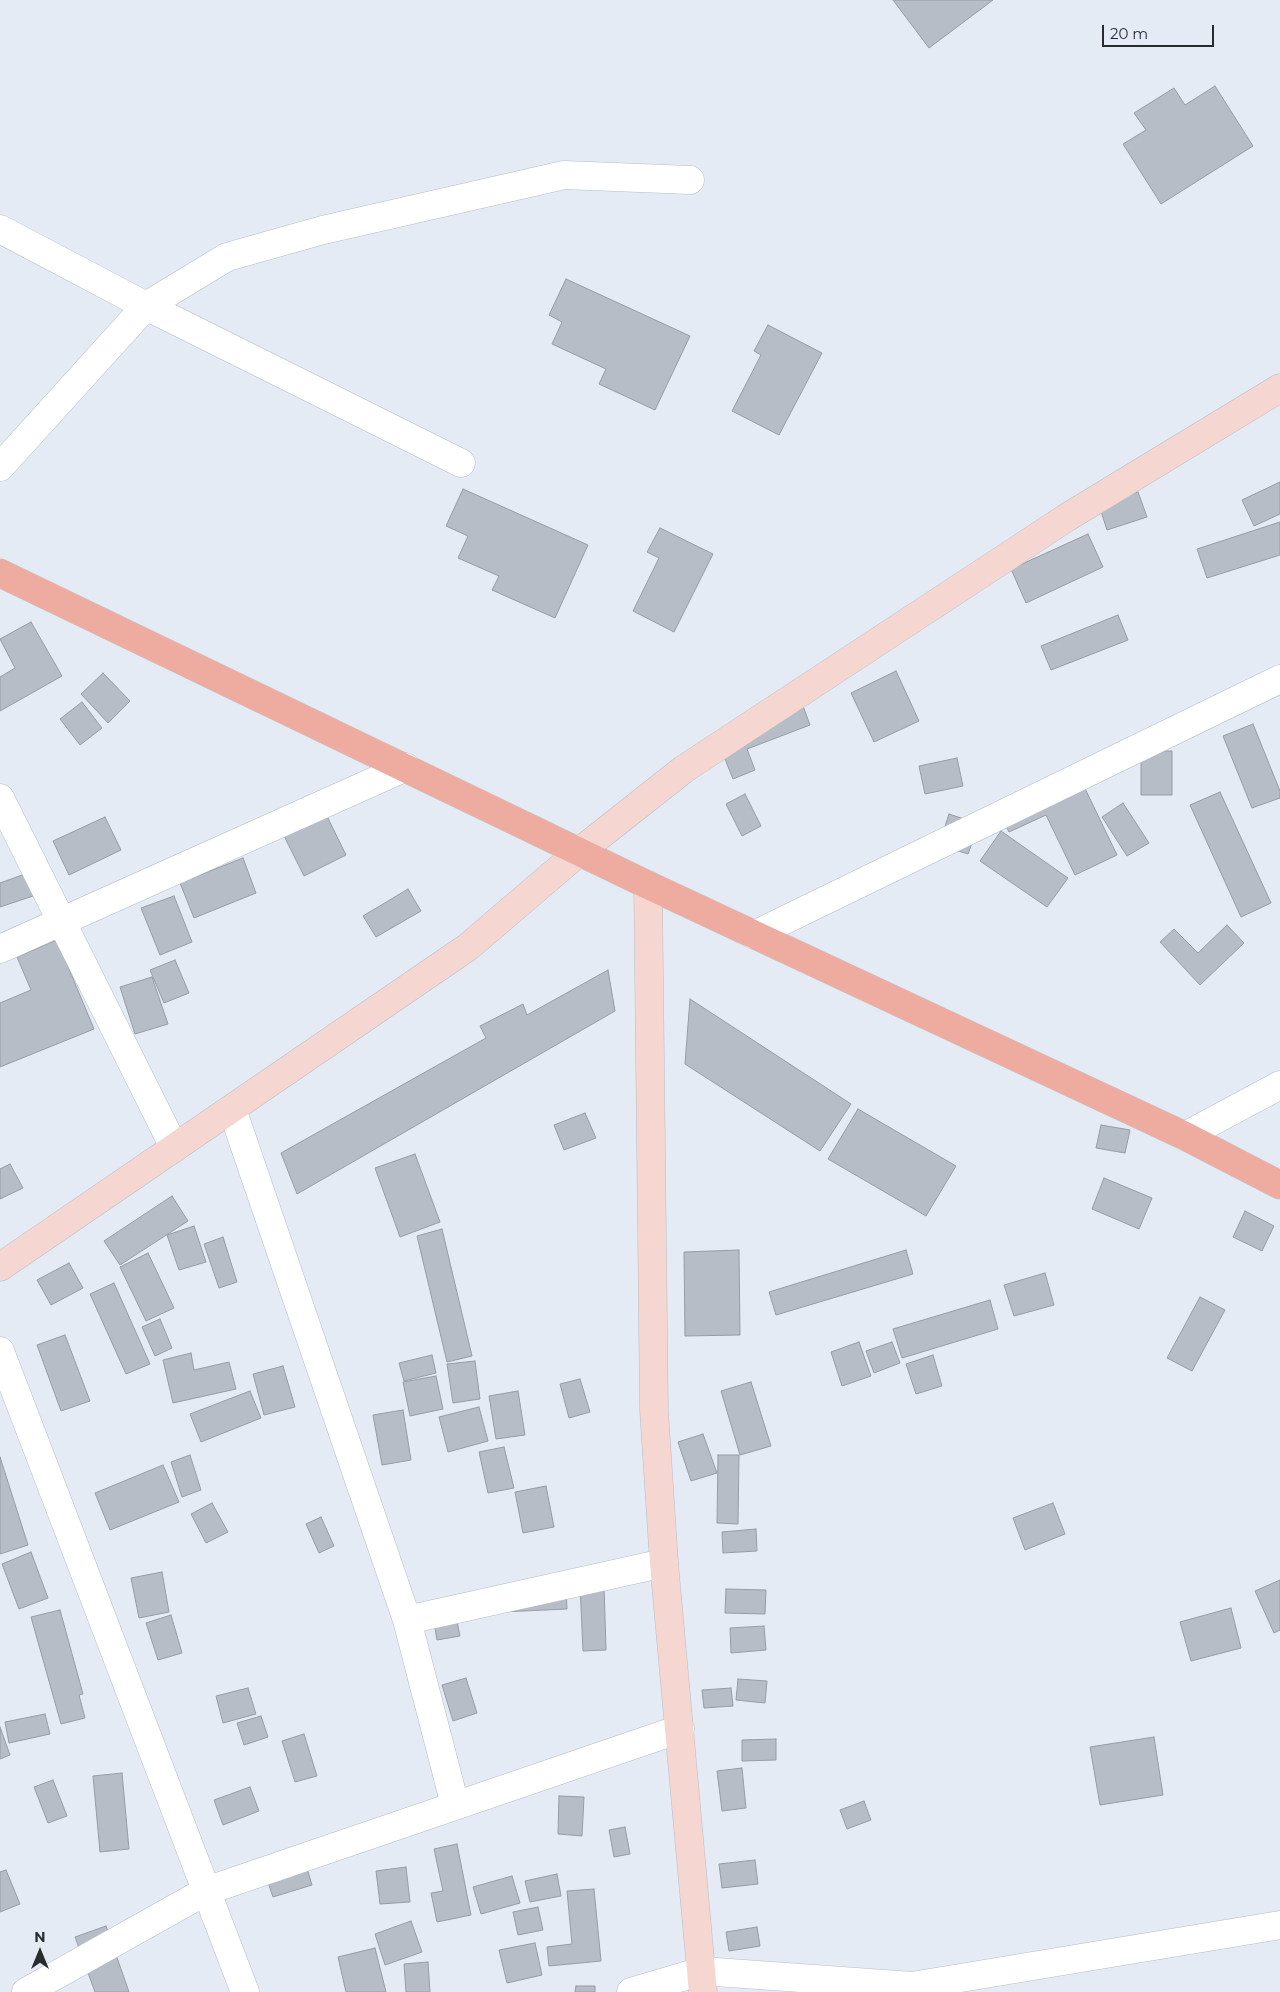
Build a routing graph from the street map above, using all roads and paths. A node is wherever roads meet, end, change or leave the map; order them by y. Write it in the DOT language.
graph roads {
  1 [pos="690,180"];
  2 [pos="0,229"];
  3 [pos="146,306"];
  4 [pos="1280,388"];
  5 [pos="461,464"];
  6 [pos="0,467"];
  7 [pos="0,573"];
  8 [pos="1280,678"];
  9 [pos="406,767"];
  10 [pos="0,798"];
  11 [pos="579,852"];
  12 [pos="648,885"];
  13 [pos="62,921"];
  14 [pos="754,935"];
  15 [pos="0,949"];
  16 [pos="1280,1085"];
  17 [pos="232,1109"];
  18 [pos="1185,1136"];
  19 [pos="174,1147"];
  20 [pos="1280,1185"];
  21 [pos="0,1267"];
  22 [pos="0,1351"];
  23 [pos="664,1563"];
  24 [pos="407,1620"];
  25 [pos="680,1729"];
  26 [pos="455,1805"];
  27 [pos="206,1891"];
  28 [pos="1280,1925"];
  29 [pos="702,1981"];
  30 [pos="26,1992"];
  31 [pos="245,1992"];
  32 [pos="631,1992"];
  1 -- 3 [label="street"];
  2 -- 3 [label="street"];
  3 -- 5 [label="street"];
  3 -- 6 [label="street"];
  4 -- 11 [label="street"];
  7 -- 9 [label="main road"];
  8 -- 14 [label="street"];
  9 -- 11 [label="main road"];
  9 -- 13 [label="street"];
  10 -- 13 [label="street"];
  11 -- 12 [label="main road"];
  11 -- 17 [label="street"];
  12 -- 14 [label="main road"];
  12 -- 23 [label="street"];
  13 -- 15 [label="street"];
  13 -- 19 [label="street"];
  14 -- 18 [label="main road"];
  16 -- 18 [label="street"];
  17 -- 19 [label="street"];
  17 -- 24 [label="street"];
  18 -- 20 [label="main road"];
  19 -- 21 [label="street"];
  22 -- 27 [label="street"];
  23 -- 24 [label="street"];
  23 -- 25 [label="street"];
  24 -- 26 [label="street"];
  25 -- 26 [label="street"];
  25 -- 29 [label="street"];
  26 -- 27 [label="street"];
  27 -- 30 [label="street"];
  27 -- 31 [label="street"];
  28 -- 29 [label="street"];
  29 -- 32 [label="street"];
}
